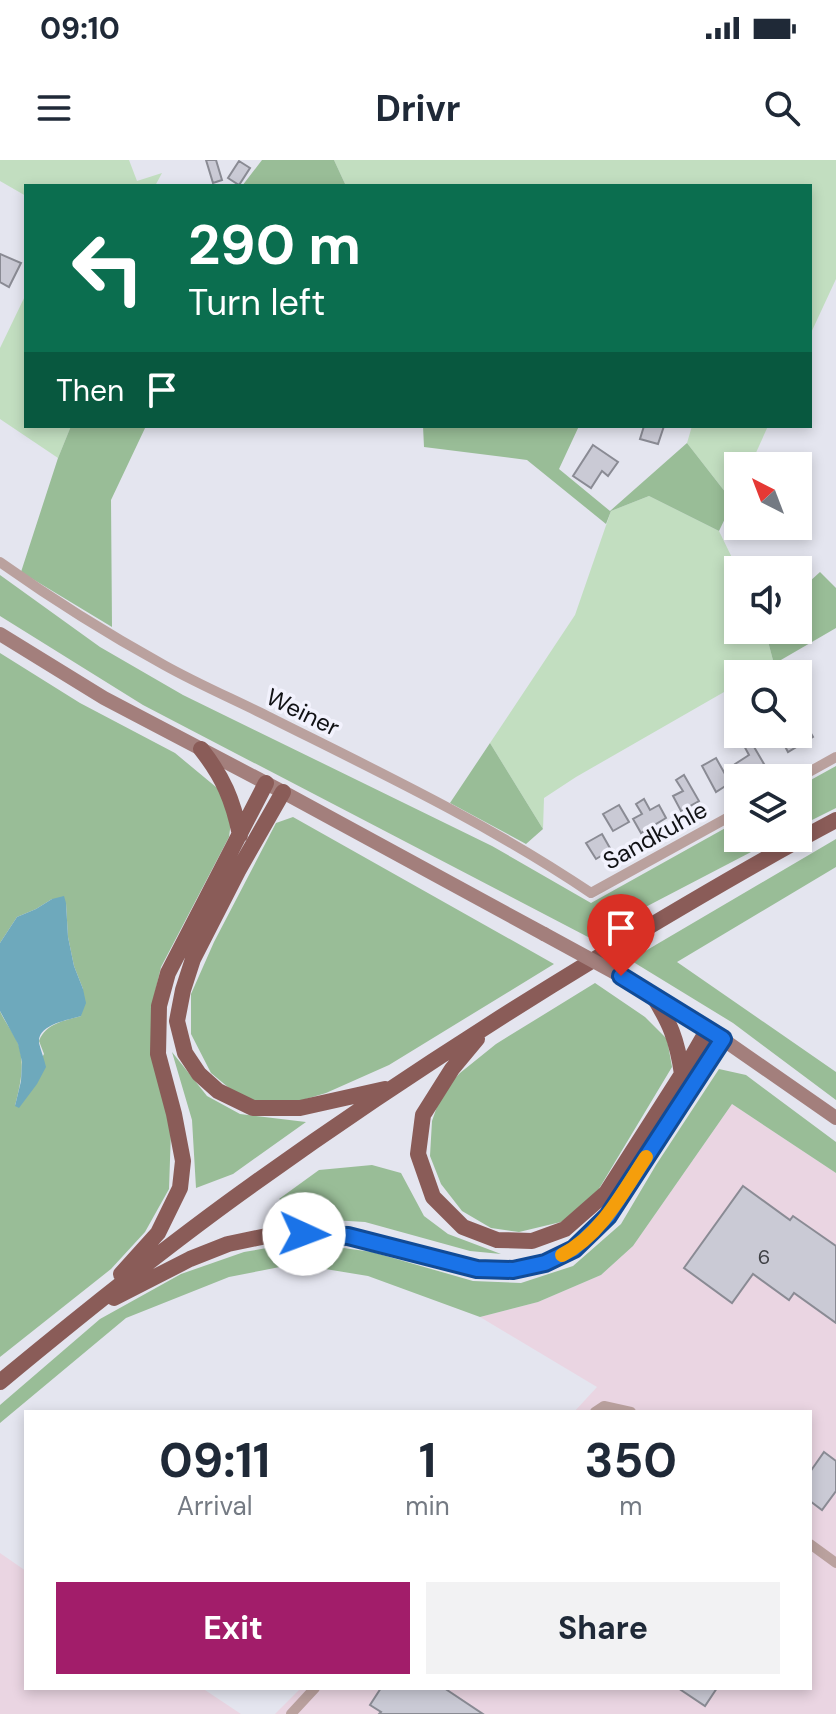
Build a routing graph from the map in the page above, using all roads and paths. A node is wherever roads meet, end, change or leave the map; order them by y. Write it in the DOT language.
graph roads {
  1 [pos="0,562"];
  2 [pos="0,634"];
  3 [pos="201,749"];
  4 [pos="836,757"];
  5 [pos="812,770"];
  6 [pos="266,783"];
  7 [pos="283,792"];
  8 [pos="724,820"];
  9 [pos="836,820"];
  10 [pos="240,835"];
  11 [pos="591,893"];
  12 [pos="652,994"];
  13 [pos="490,1025"];
  14 [pos="708,1029"];
  15 [pos="723,1039"];
  16 [pos="682,1074"];
  17 [pos="394,1086"];
  18 [pos="836,1118"];
  19 [pos="78,1317"];
  20 [pos="0,1382"];
  21 [pos="598,1410"];
  22 [pos="622,1410"];
  23 [pos="812,1545"];
  24 [pos="835,1559"];
  25 [pos="313,1690"];
  26 [pos="291,1714"];
  1 -- 11 [label="street, Weiner"];
  2 -- 3 [label="main road"];
  3 -- 6 [label="main road"];
  3 -- 10 [label="highway"];
  4 -- 5 [label="street"];
  6 -- 7 [label="main road"];
  6 -- 10 [label="highway"];
  7 -- 12 [label="main road, bridge"];
  7 -- 17 [label="highway"];
  8 -- 11 [label="street, Sandkuhle"];
  9 -- 13 [label="highway"];
  10 -- 19 [label="highway"];
  12 -- 14 [label="main road"];
  12 -- 16 [label="highway"];
  13 -- 16 [label="highway"];
  13 -- 17 [label="highway"];
  14 -- 15 [label="main road"];
  14 -- 16 [label="highway"];
  15 -- 18 [label="main road"];
  15 -- 19 [label="highway"];
  17 -- 19 [label="highway"];
  19 -- 20 [label="highway"];
  21 -- 22 [label="street"];
  23 -- 24 [label="street"];
  25 -- 26 [label="street"];
}
